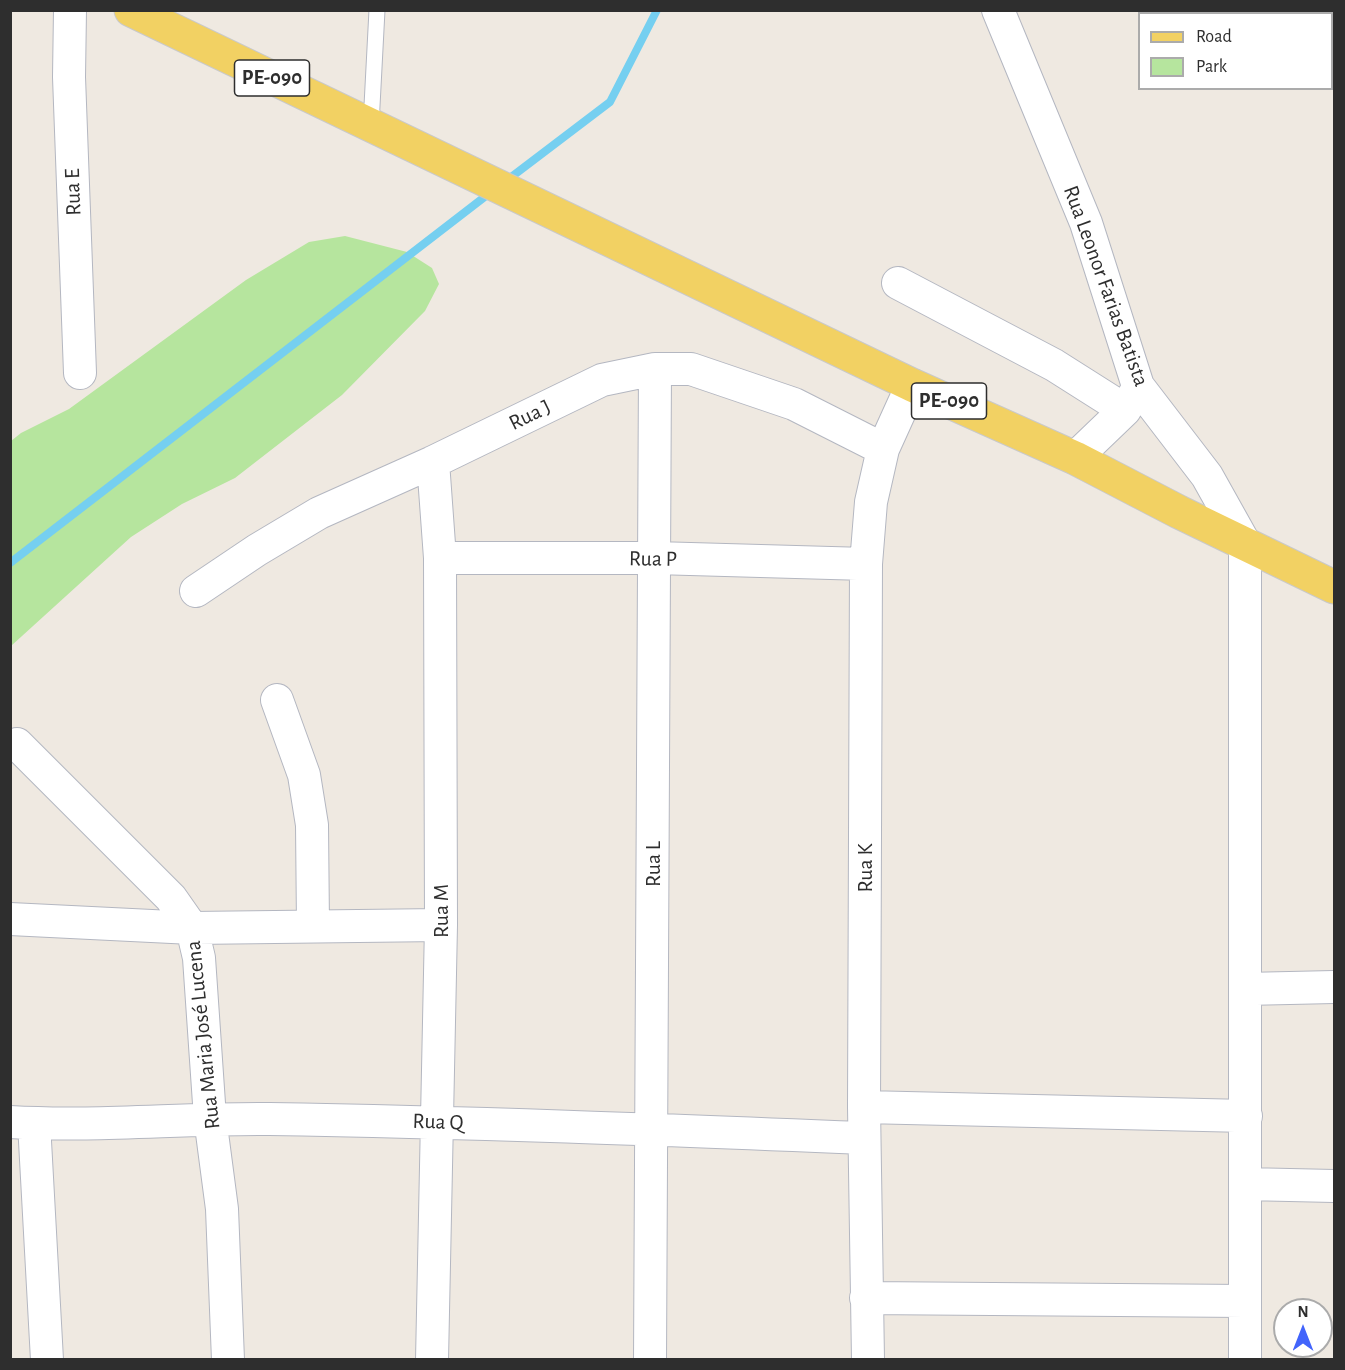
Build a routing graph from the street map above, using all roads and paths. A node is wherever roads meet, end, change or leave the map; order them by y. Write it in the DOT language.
graph roads {
  1 [pos="70,10"];
  2 [pos="131,10"];
  3 [pos="377,10"];
  4 [pos="998,10"];
  5 [pos="371,125"];
  6 [pos="898,283"];
  7 [pos="655,369"];
  8 [pos="80,373"];
  9 [pos="912,385"];
  10 [pos="1132,398"];
  11 [pos="883,449"];
  12 [pos="1075,458"];
  13 [pos="433,462"];
  14 [pos="1245,544"];
  15 [pos="440,558"];
  16 [pos="655,558"];
  17 [pos="866,564"];
  18 [pos="1335,587"];
  19 [pos="196,591"];
  20 [pos="277,700"];
  21 [pos="17,744"];
  22 [pos="10,919"];
  23 [pos="441,925"];
  24 [pos="313,926"];
  25 [pos="192,927"];
  26 [pos="1335,987"];
  27 [pos="1245,989"];
  28 [pos="864,1107"];
  29 [pos="1246,1116"];
  30 [pos="210,1118"];
  31 [pos="438,1122"];
  32 [pos="22,1123"];
  33 [pos="651,1130"];
  34 [pos="864,1138"];
  35 [pos="1245,1184"];
  36 [pos="1335,1186"];
  37 [pos="866,1298"];
  38 [pos="1245,1301"];
  39 [pos="47,1359"];
  40 [pos="228,1359"];
  41 [pos="432,1359"];
  42 [pos="650,1359"];
  43 [pos="868,1359"];
  44 [pos="1245,1359"];
  1 -- 8 [label="street, Rua E"];
  2 -- 5 [label="main road, PE-090 / PE-090"];
  3 -- 5 [label="lane"];
  4 -- 10 [label="street, Rua Leonor Farias Batista"];
  5 -- 9 [label="main road, PE-090 / PE-090"];
  6 -- 10 [label="street"];
  7 -- 11 [label="street, Rua J"];
  7 -- 13 [label="street, Rua J"];
  7 -- 16 [label="street, Rua L"];
  9 -- 11 [label="street, Rua K"];
  9 -- 12 [label="main road, PE-090 / PE-090"];
  10 -- 12 [label="street"];
  10 -- 14 [label="street, Rua Leonor Farias Batista"];
  11 -- 17 [label="street, Rua K"];
  12 -- 14 [label="main road, PE-090 / PE-090"];
  13 -- 15 [label="street, Rua M"];
  13 -- 19 [label="street, Rua J"];
  14 -- 18 [label="main road, PE-090 / PE-090"];
  14 -- 27 [label="street"];
  15 -- 16 [label="street, Rua P"];
  15 -- 23 [label="street, Rua M"];
  16 -- 17 [label="street, Rua P"];
  16 -- 33 [label="street, Rua L"];
  17 -- 28 [label="street, Rua K"];
  20 -- 24 [label="street"];
  21 -- 25 [label="street, Rua Maria José Lucena"];
  22 -- 25 [label="street"];
  23 -- 24 [label="street"];
  23 -- 31 [label="street, Rua M"];
  24 -- 25 [label="street"];
  25 -- 30 [label="street, Rua Maria José Lucena"];
  26 -- 27 [label="street"];
  27 -- 29 [label="street"];
  28 -- 29 [label="street"];
  28 -- 34 [label="street, Rua K"];
  29 -- 35 [label="street"];
  30 -- 31 [label="street, Rua Q"];
  30 -- 32 [label="street, Rua Q"];
  30 -- 40 [label="street, Rua Maria José Lucena"];
  31 -- 33 [label="street, Rua Q"];
  31 -- 41 [label="street, Rua M"];
  32 -- 39 [label="street"];
  33 -- 34 [label="street, Rua Q"];
  33 -- 42 [label="street, Rua L"];
  34 -- 37 [label="street, Rua K"];
  35 -- 36 [label="street"];
  35 -- 38 [label="street"];
  37 -- 38 [label="street"];
  37 -- 43 [label="street, Rua K"];
  38 -- 44 [label="street"];
}
